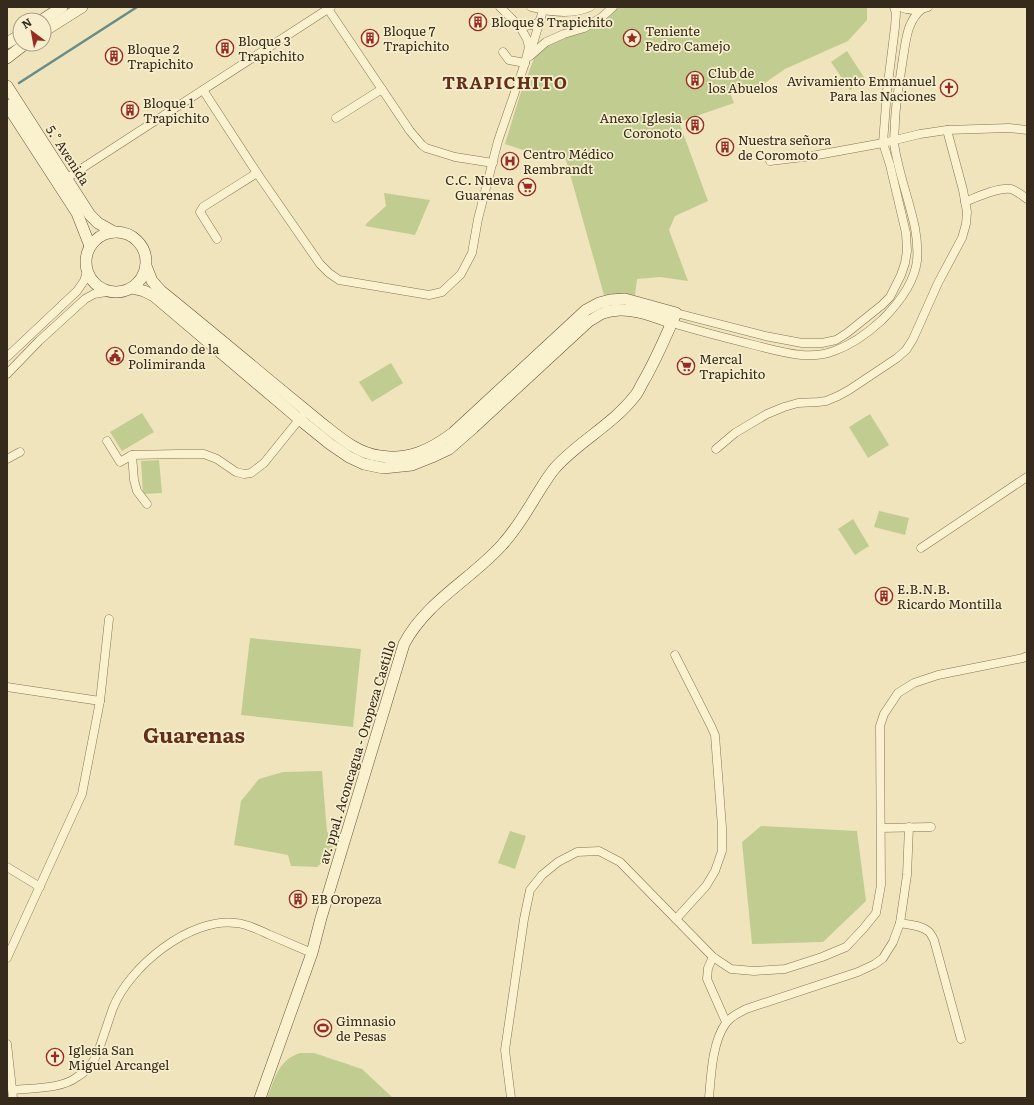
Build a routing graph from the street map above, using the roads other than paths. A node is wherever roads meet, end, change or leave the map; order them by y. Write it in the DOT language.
graph roads {
  1 [pos="62,7"];
  2 [pos="82,7"];
  3 [pos="500,7"];
  4 [pos="531,7"];
  5 [pos="590,7"];
  6 [pos="613,7"];
  7 [pos="894,7"];
  8 [pos="900,7"];
  9 [pos="329,8"];
  10 [pos="925,8"];
  11 [pos="543,10"];
  12 [pos="52,14"];
  13 [pos="541,20"];
  14 [pos="52,27"];
  15 [pos="520,27"];
  16 [pos="503,52"];
  17 [pos="530,56"];
  18 [pos="525,63"];
  19 [pos="7,86"];
  20 [pos="382,89"];
  21 [pos="203,90"];
  22 [pos="7,105"];
  23 [pos="336,118"];
  24 [pos="947,130"];
  25 [pos="1027,130"];
  26 [pos="894,141"];
  27 [pos="883,143"];
  28 [pos="770,161"];
  29 [pos="493,163"];
  30 [pos="258,173"];
  31 [pos="67,178"];
  32 [pos="1027,199"];
  33 [pos="965,202"];
  34 [pos="114,232"];
  35 [pos="217,239"];
  36 [pos="90,246"];
  37 [pos="146,266"];
  38 [pos="87,272"];
  39 [pos="132,288"];
  40 [pos="106,292"];
  41 [pos="674,318"];
  42 [pos="7,357"];
  43 [pos="7,374"];
  44 [pos="306,410"];
  45 [pos="299,419"];
  46 [pos="107,441"];
  47 [pos="716,449"];
  48 [pos="20,452"];
  49 [pos="132,455"];
  50 [pos="7,459"];
  51 [pos="1027,477"];
  52 [pos="147,504"];
  53 [pos="921,548"];
  54 [pos="109,619"];
  55 [pos="675,655"];
  56 [pos="1027,656"];
  57 [pos="7,687"];
  58 [pos="100,701"];
  59 [pos="908,827"];
  60 [pos="931,827"];
  61 [pos="881,828"];
  62 [pos="7,867"];
  63 [pos="40,887"];
  64 [pos="676,919"];
  65 [pos="900,924"];
  66 [pos="312,953"];
  67 [pos="713,956"];
  68 [pos="7,958"];
  69 [pos="726,1022"];
  70 [pos="961,1039"];
  71 [pos="7,1044"];
  72 [pos="13,1094"];
  73 [pos="260,1098"];
  74 [pos="510,1098"];
  75 [pos="709,1098"];
  1 -- 12 [label="street"];
  2 -- 14 [label="street"];
  3 -- 15 [label="street"];
  4 -- 11 [label="street"];
  5 -- 11 [label="street"];
  6 -- 17 [label="street"];
  7 -- 27 [label="street"];
  8 -- 10 [label="street"];
  9 -- 20 [label="street"];
  9 -- 21 [label="street"];
  10 -- 26 [label="street"];
  11 -- 13 [label="street"];
  13 -- 15 [label="street"];
  13 -- 17 [label="street"];
  15 -- 18 [label="street"];
  16 -- 18 [label="street"];
  17 -- 18 [label="street"];
  18 -- 29 [label="street"];
  19 -- 31 [label="street, 5.° Avenida"];
  20 -- 23 [label="street"];
  20 -- 29 [label="street"];
  21 -- 30 [label="street"];
  21 -- 31 [label="street"];
  22 -- 36 [label="street, 5.° Avenida"];
  24 -- 25 [label="street"];
  24 -- 26 [label="street"];
  24 -- 33 [label="street"];
  26 -- 27 [label="street"];
  26 -- 41 [label="street"];
  27 -- 28 [label="street"];
  27 -- 41 [label="street"];
  29 -- 30 [label="street"];
  30 -- 35 [label="street"];
  31 -- 34 [label="street, 5.° Avenida"];
  32 -- 33 [label="street"];
  33 -- 47 [label="street"];
  34 -- 36 [label="street"];
  34 -- 37 [label="street"];
  36 -- 38 [label="street"];
  37 -- 39 [label="street"];
  37 -- 44 [label="street"];
  38 -- 40 [label="street"];
  38 -- 42 [label="street"];
  39 -- 40 [label="street"];
  39 -- 45 [label="street"];
  40 -- 43 [label="street"];
  41 -- 44 [label="street"];
  41 -- 45 [label="street"];
  41 -- 66 [label="street, av. ppal. Aconcagua - Oropeza Castillo"];
  44 -- 45 [label="street"];
  45 -- 49 [label="street"];
  46 -- 49 [label="street"];
  48 -- 50 [label="street"];
  49 -- 52 [label="street"];
  51 -- 53 [label="street"];
  54 -- 58 [label="street"];
  55 -- 64 [label="street"];
  56 -- 61 [label="street"];
  57 -- 58 [label="street"];
  58 -- 63 [label="street"];
  59 -- 60 [label="street"];
  59 -- 61 [label="street"];
  59 -- 65 [label="street"];
  61 -- 67 [label="street"];
  62 -- 63 [label="street"];
  63 -- 68 [label="street"];
  64 -- 67 [label="street"];
  64 -- 74 [label="street"];
  65 -- 69 [label="street"];
  65 -- 70 [label="street"];
  66 -- 72 [label="street"];
  66 -- 73 [label="street, av. ppal. Aconcagua - Oropeza Castillo"];
  67 -- 69 [label="street"];
  69 -- 75 [label="street"];
  71 -- 72 [label="street"];
}
